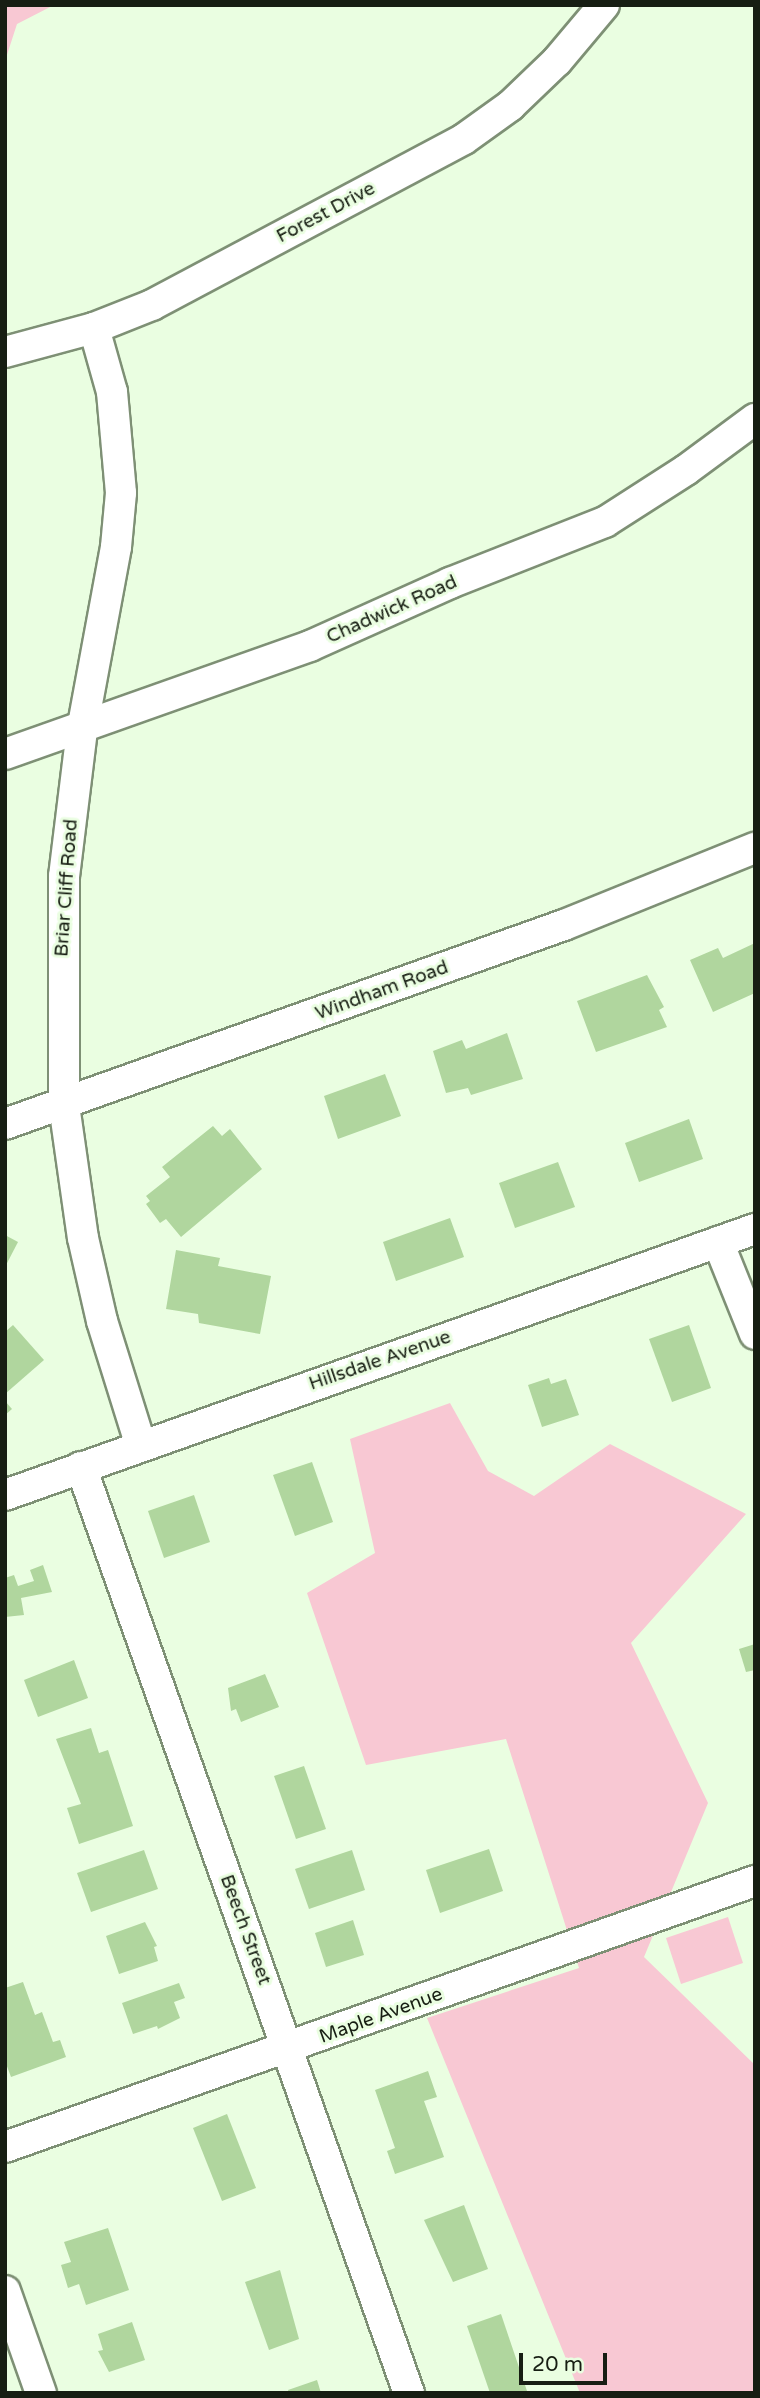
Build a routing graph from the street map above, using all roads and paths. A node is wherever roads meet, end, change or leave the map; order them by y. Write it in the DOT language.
graph roads {
  1 [pos="604,5"];
  2 [pos="94,328"];
  3 [pos="5,352"];
  4 [pos="755,419"];
  5 [pos="82,730"];
  6 [pos="5,754"];
  7 [pos="755,848"];
  8 [pos="64,1105"];
  9 [pos="5,1124"];
  10 [pos="755,1229"];
  11 [pos="718,1242"];
  12 [pos="755,1334"];
  13 [pos="141,1446"];
  14 [pos="81,1468"];
  15 [pos="5,1495"];
  16 [pos="755,1881"];
  17 [pos="287,2049"];
  18 [pos="5,2147"];
  19 [pos="5,2291"];
  20 [pos="41,2393"];
  21 [pos="409,2393"];
  1 -- 2 [label="street, Forest Drive"];
  2 -- 3 [label="street, Forest Drive"];
  2 -- 5 [label="street, Briar Cliff Road"];
  4 -- 5 [label="street, Chadwick Road"];
  5 -- 6 [label="street, Chadwick Road"];
  5 -- 8 [label="street, Briar Cliff Road"];
  7 -- 8 [label="street, Windham Road"];
  8 -- 9 [label="street, Windham Road"];
  8 -- 13 [label="street, Briar Cliff Road"];
  10 -- 11 [label="street, Hillsdale Avenue"];
  11 -- 12 [label="street"];
  11 -- 13 [label="street, Hillsdale Avenue"];
  13 -- 14 [label="street, Hillsdale Avenue"];
  14 -- 15 [label="street, Hillsdale Avenue"];
  14 -- 17 [label="street, Beech Street"];
  16 -- 17 [label="street, Maple Avenue"];
  17 -- 18 [label="street, Maple Avenue"];
  17 -- 21 [label="street, Beech Street"];
  19 -- 20 [label="street"];
}
